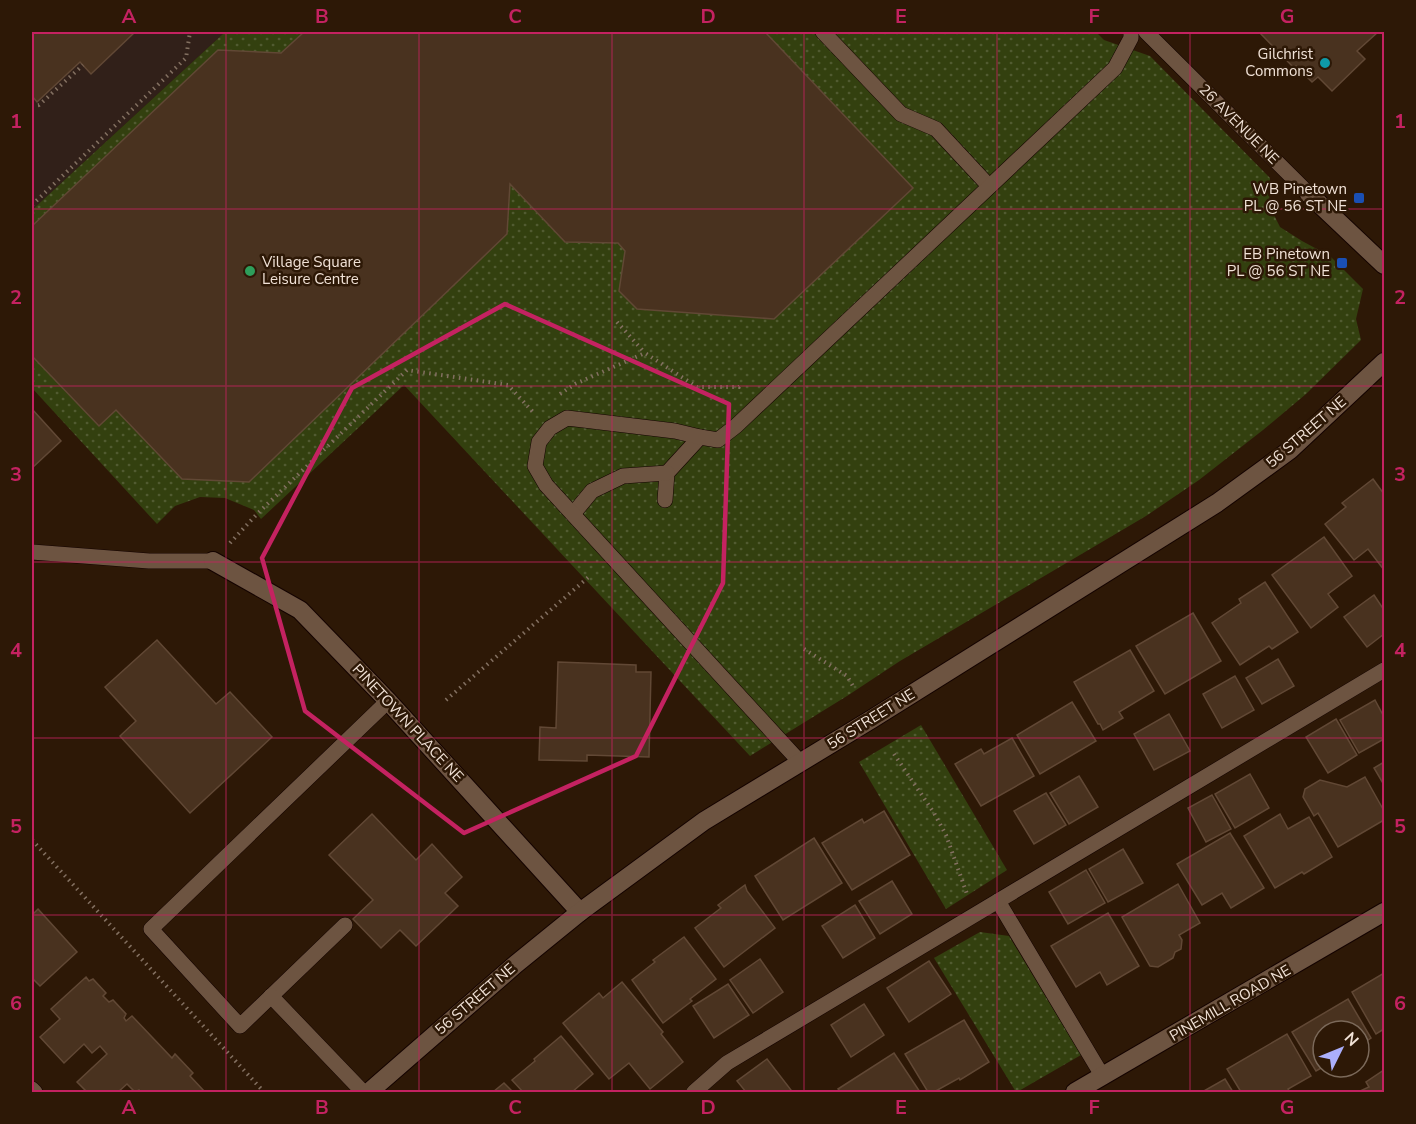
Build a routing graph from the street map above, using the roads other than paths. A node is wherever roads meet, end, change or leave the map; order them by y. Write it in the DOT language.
graph roads {
  1 [pos="823,32"];
  2 [pos="1131,32"];
  3 [pos="1146,32"];
  4 [pos="989,186"];
  5 [pos="1309,194"];
  6 [pos="1384,265"];
  7 [pos="1384,362"];
  8 [pos="700,438"];
  9 [pos="667,473"];
  10 [pos="665,500"];
  11 [pos="573,514"];
  12 [pos="32,552"];
  13 [pos="213,561"];
  14 [pos="1384,670"];
  15 [pos="388,701"];
  16 [pos="800,762"];
  17 [pos="998,901"];
  18 [pos="580,912"];
  19 [pos="1384,912"];
  20 [pos="345,925"];
  21 [pos="271,996"];
  22 [pos="1103,1077"];
  23 [pos="32,1089"];
  24 [pos="35,1092"];
  25 [pos="363,1092"];
  26 [pos="369,1092"];
  27 [pos="694,1092"];
  28 [pos="1076,1092"];
  1 -- 4 [label="lane"];
  2 -- 4 [label="lane"];
  3 -- 5 [label="lane, 26 AVENUE NE"];
  4 -- 8 [label="lane"];
  5 -- 6 [label="street, 26 AVENUE NE"];
  7 -- 16 [label="street, 56 STREET NE"];
  8 -- 9 [label="lane"];
  8 -- 11 [label="lane"];
  9 -- 10 [label="lane"];
  9 -- 11 [label="lane"];
  11 -- 16 [label="lane"];
  12 -- 13 [label="lane"];
  13 -- 15 [label="street, PINETOWN PLACE NE"];
  14 -- 17 [label="lane"];
  15 -- 18 [label="street, PINETOWN PLACE NE"];
  15 -- 21 [label="lane"];
  16 -- 18 [label="street, 56 STREET NE"];
  17 -- 22 [label="lane"];
  17 -- 27 [label="lane"];
  18 -- 26 [label="street, 56 STREET NE"];
  19 -- 22 [label="street, PINEMILL ROAD NE"];
  20 -- 21 [label="lane"];
  21 -- 25 [label="lane"];
  22 -- 28 [label="street, PINEMILL ROAD NE"];
  23 -- 24 [label="lane"];
}
